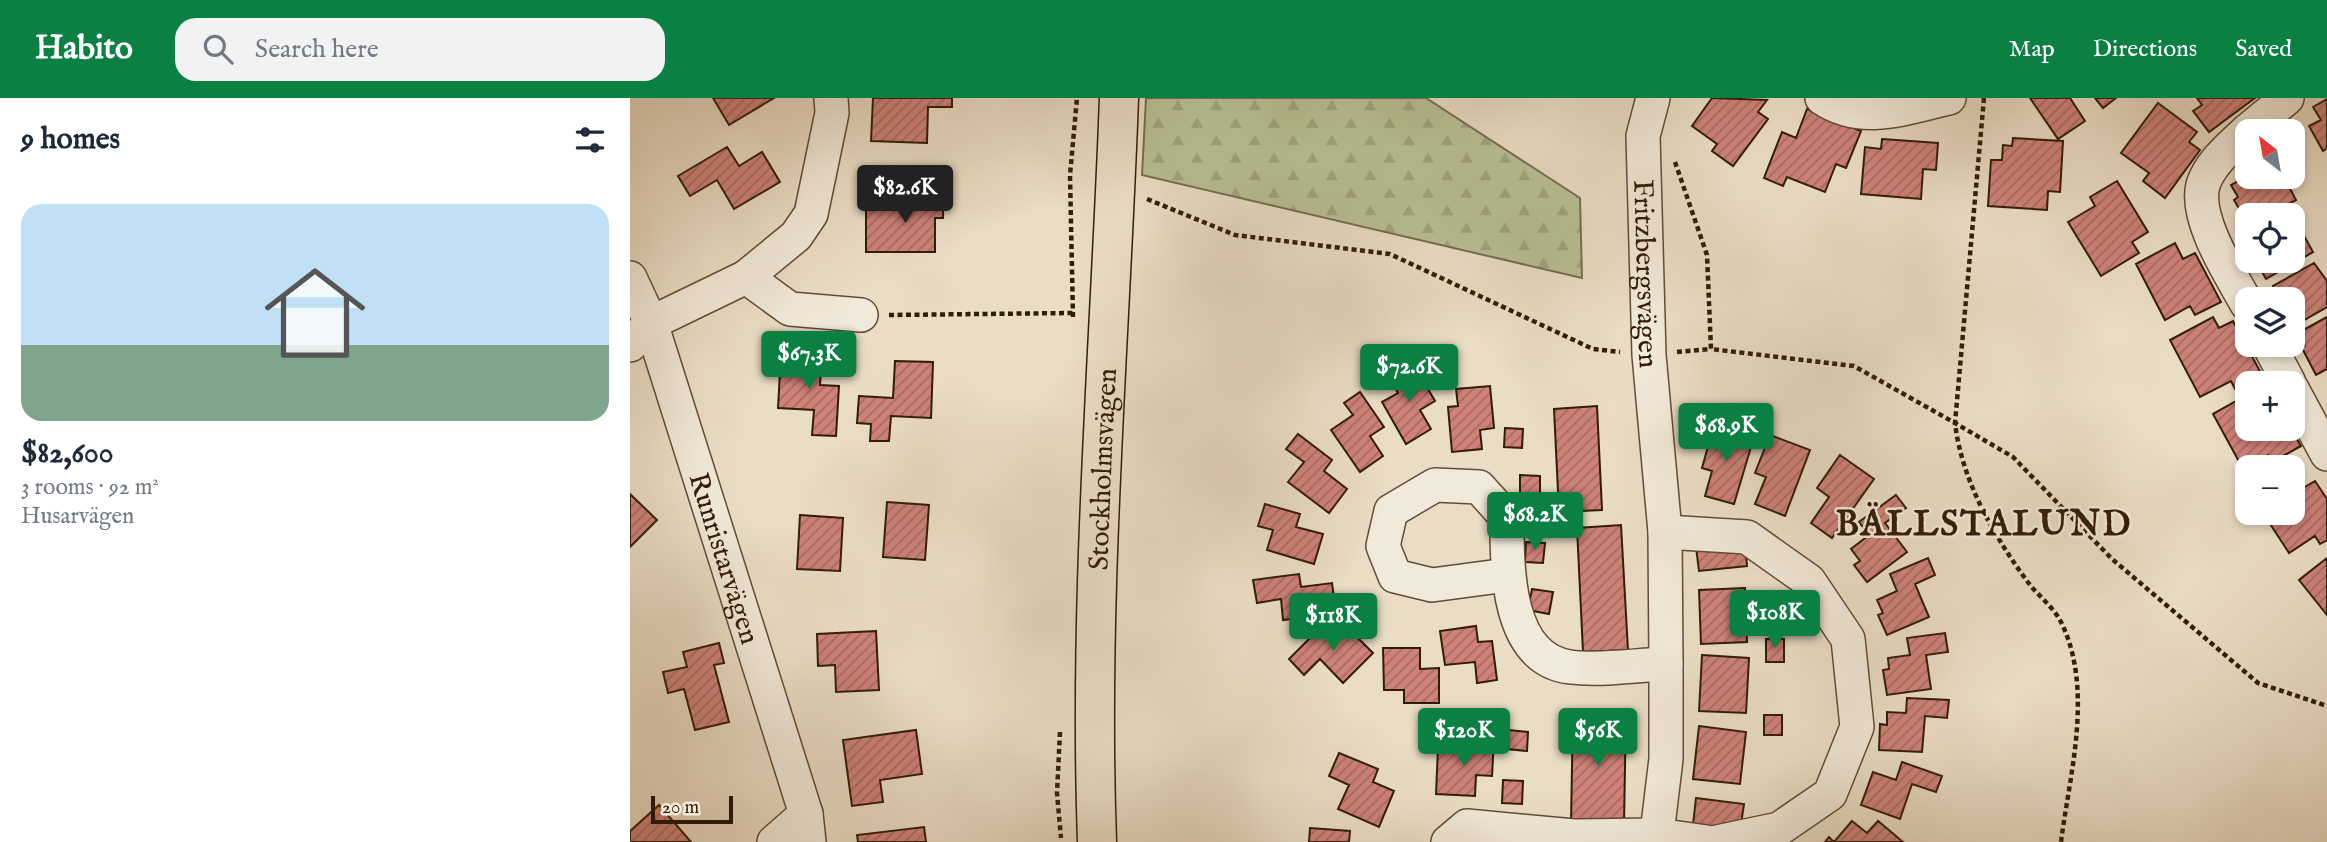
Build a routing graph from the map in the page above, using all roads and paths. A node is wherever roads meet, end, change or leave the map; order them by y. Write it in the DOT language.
graph roads {
  1 [pos="831,98"];
  2 [pos="1119,98"];
  3 [pos="1653,98"];
  4 [pos="1822,98"];
  5 [pos="1949,98"];
  6 [pos="1984,98"];
  7 [pos="2287,98"];
  8 [pos="2262,119"];
  9 [pos="2235,142"];
  10 [pos="1671,152"];
  11 [pos="1070,175"];
  12 [pos="1116,186"];
  13 [pos="746,277"];
  14 [pos="630,278"];
  15 [pos="2238,287"];
  16 [pos="1073,313"];
  17 [pos="861,315"];
  18 [pos="641,334"];
  19 [pos="1711,349"];
  20 [pos="1649,355"];
  21 [pos="2305,414"];
  22 [pos="1955,423"];
  23 [pos="2327,454"];
  24 [pos="1665,532"];
  25 [pos="1507,575"];
  26 [pos="1666,664"];
  27 [pos="2327,706"];
  28 [pos="807,828"];
  29 [pos="1508,837"];
  30 [pos="1657,839"];
  31 [pos="774,842"];
  32 [pos="1097,842"];
  33 [pos="1448,842"];
  34 [pos="1707,842"];
  35 [pos="1717,842"];
  36 [pos="2061,842"];
  1 -- 13 [label="street"];
  2 -- 12 [label="main road, Stockholmsvägen"];
  3 -- 20 [label="street, Fritzbergsvägen"];
  4 -- 5 [label="street"];
  6 -- 22 [label="path"];
  7 -- 8 [label="street"];
  9 -- 15 [label="street"];
  10 -- 19 [label="path"];
  11 -- 12 [label="path"];
  12 -- 20 [label="path"];
  12 -- 32 [label="main road, Stockholmsvägen"];
  13 -- 17 [label="street"];
  13 -- 18 [label="street"];
  14 -- 18 [label="street, Runristarvägen"];
  16 -- 17 [label="path"];
  18 -- 28 [label="street, Runristarvägen"];
  19 -- 20 [label="path"];
  19 -- 22 [label="path"];
  20 -- 24 [label="street, Fritzbergsvägen"];
  21 -- 23 [label="street"];
  22 -- 27 [label="path"];
  22 -- 36 [label="path"];
  24 -- 26 [label="street, Fritzbergsvägen"];
  24 -- 35 [label="street"];
  25 -- 26 [label="street"];
  26 -- 30 [label="street, Fritzbergsvägen"];
  28 -- 31 [label="street"];
  29 -- 30 [label="street"];
  29 -- 33 [label="street"];
  30 -- 34 [label="street"];
}
